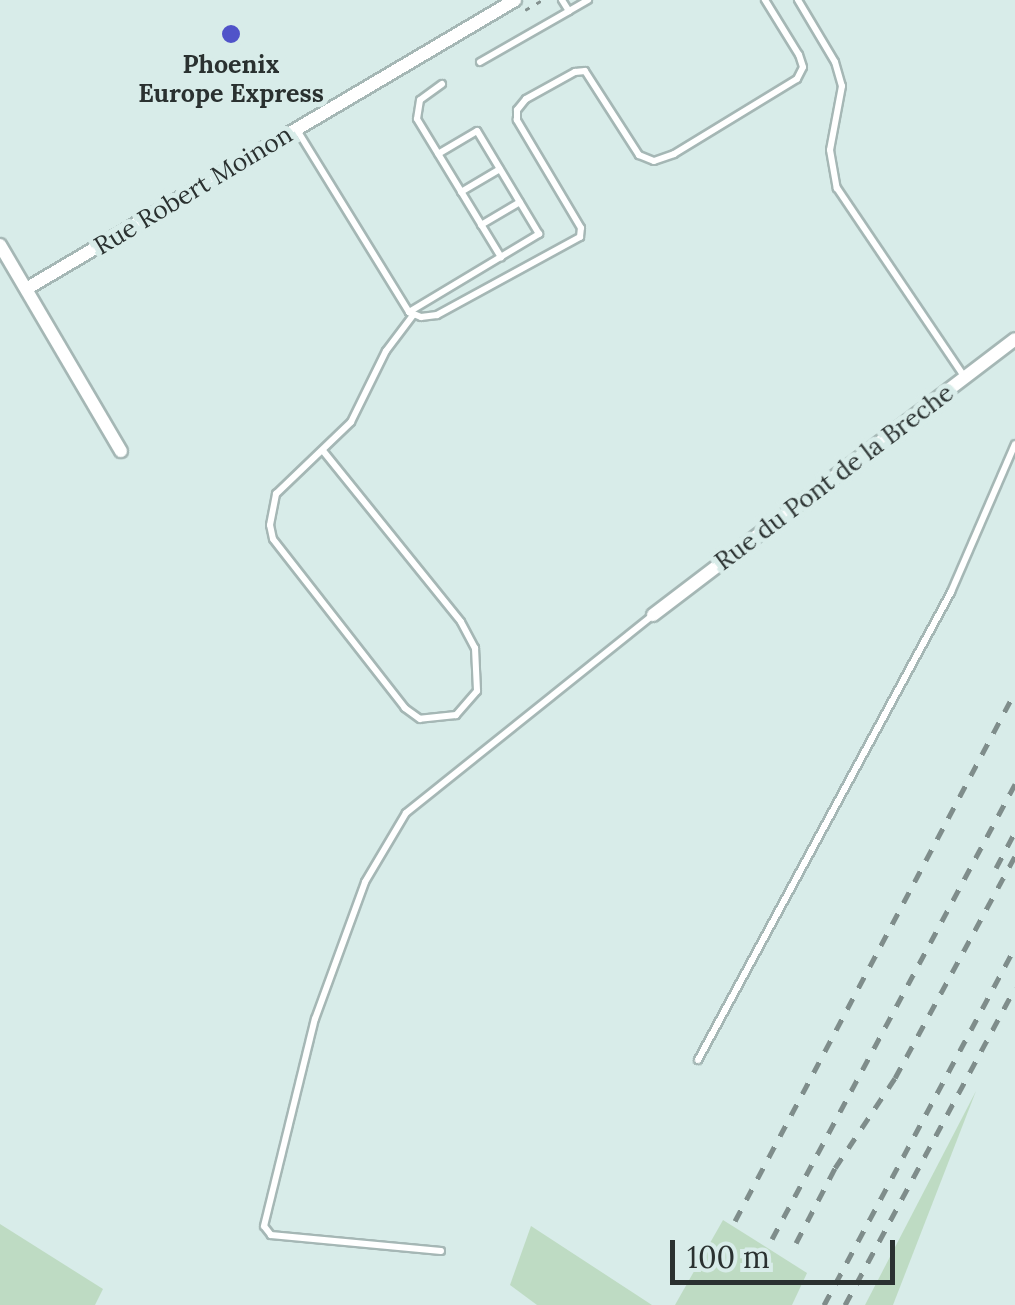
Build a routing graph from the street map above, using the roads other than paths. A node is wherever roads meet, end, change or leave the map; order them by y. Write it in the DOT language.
graph roads {
  1 [pos="515,0"];
  2 [pos="562,0"];
  3 [pos="588,0"];
  4 [pos="765,0"];
  5 [pos="798,0"];
  6 [pos="568,12"];
  7 [pos="480,62"];
  8 [pos="442,84"];
  9 [pos="296,129"];
  10 [pos="438,154"];
  11 [pos="500,169"];
  12 [pos="461,192"];
  13 [pos="520,202"];
  14 [pos="482,226"];
  15 [pos="0,244"];
  16 [pos="500,257"];
  17 [pos="26,288"];
  18 [pos="411,313"];
  19 [pos="1015,339"];
  20 [pos="964,378"];
  21 [pos="1015,444"];
  22 [pos="121,451"];
  23 [pos="324,452"];
  24 [pos="653,616"];
  25 [pos="698,1060"];
  26 [pos="440,1251"];
  1 -- 9 [label="street, Rue Robert Moinon"];
  2 -- 6 [label="lane"];
  3 -- 6 [label="lane"];
  4 -- 18 [label="lane"];
  5 -- 20 [label="lane"];
  6 -- 7 [label="lane"];
  8 -- 10 [label="lane"];
  9 -- 17 [label="street, Rue Robert Moinon"];
  9 -- 18 [label="lane"];
  10 -- 11 [label="lane"];
  10 -- 12 [label="lane"];
  11 -- 12 [label="lane"];
  11 -- 13 [label="lane"];
  12 -- 14 [label="lane"];
  13 -- 14 [label="lane"];
  13 -- 16 [label="lane"];
  14 -- 16 [label="lane"];
  15 -- 17 [label="street"];
  16 -- 18 [label="lane"];
  17 -- 22 [label="street"];
  18 -- 23 [label="lane"];
  19 -- 20 [label="street, Rue du Pont de la Breche"];
  20 -- 24 [label="street, Rue du Pont de la Breche"];
  21 -- 25 [label="lane"];
  23 -- 23 [label="lane"];
  24 -- 26 [label="lane"];
}
